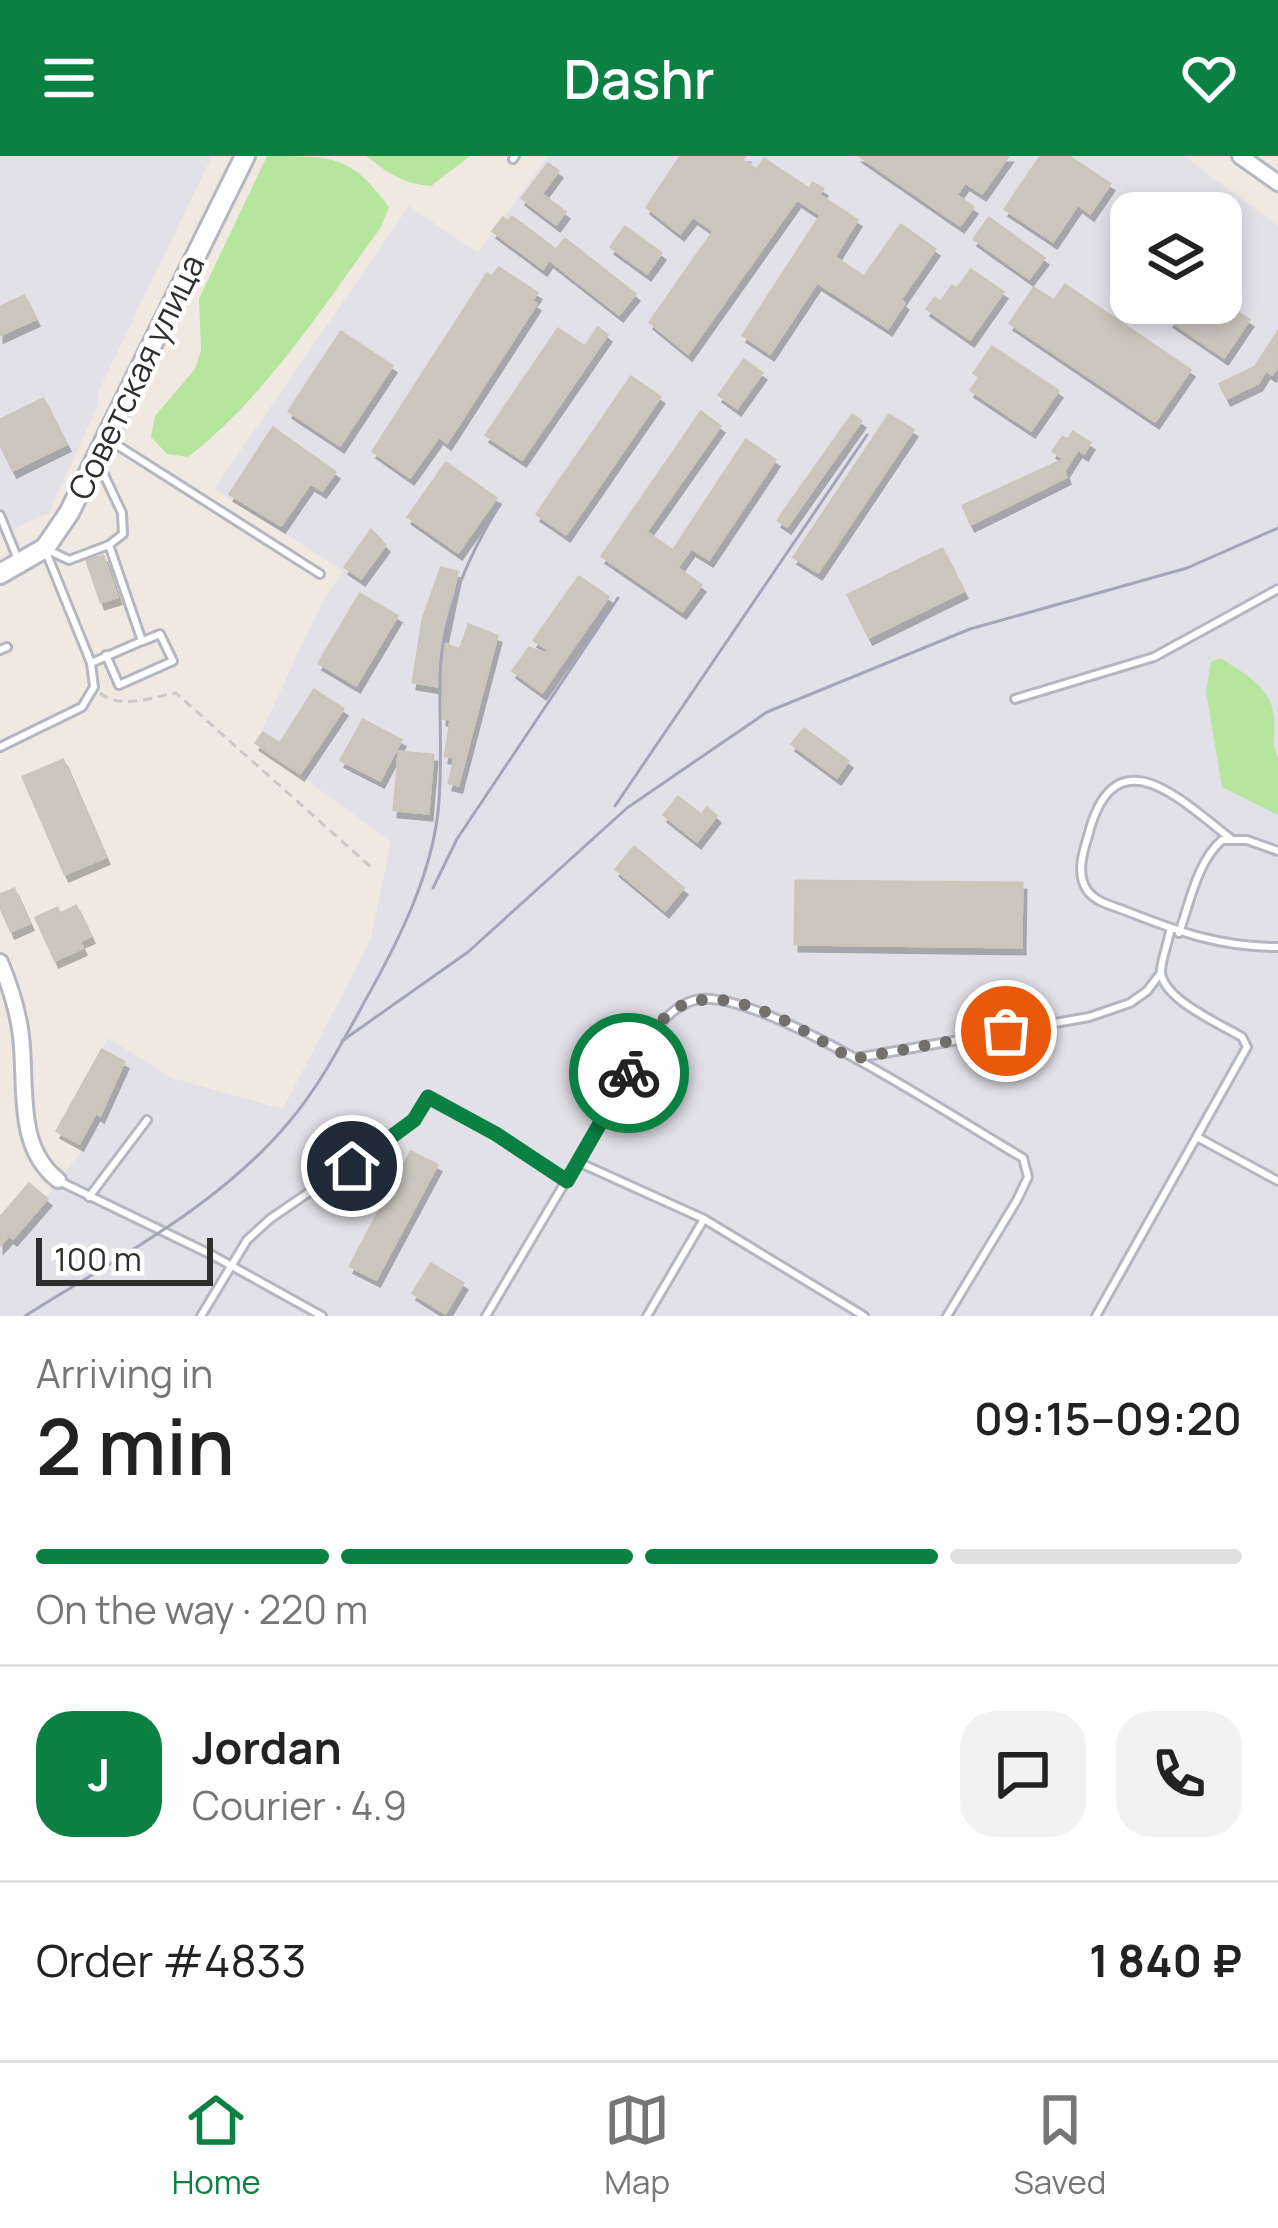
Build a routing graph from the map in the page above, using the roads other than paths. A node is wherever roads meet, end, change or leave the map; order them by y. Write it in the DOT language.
graph roads {
  1 [pos="245,156"];
  2 [pos="1240,156"];
  3 [pos="1278,183"];
  4 [pos="106,438"];
  5 [pos="96,459"];
  6 [pos="0,515"];
  7 [pos="110,544"];
  8 [pos="45,548"];
  9 [pos="20,565"];
  10 [pos="0,574"];
  11 [pos="320,574"];
  12 [pos="1278,589"];
  13 [pos="142,641"];
  14 [pos="106,655"];
  15 [pos="91,663"];
  16 [pos="1015,699"];
  17 [pos="0,747"];
  18 [pos="1230,838"];
  19 [pos="1278,851"];
  20 [pos="1175,932"];
  21 [pos="1278,947"];
  22 [pos="1,965"];
  23 [pos="1161,973"];
  24 [pos="852,1059"];
  25 [pos="147,1120"];
  26 [pos="1197,1136"];
  27 [pos="578,1162"];
  28 [pos="58,1180"];
  29 [pos="567,1181"];
  30 [pos="1278,1181"];
  31 [pos="89,1197"];
  32 [pos="704,1220"];
  33 [pos="230,1264"];
  34 [pos="201,1316"];
  35 [pos="322,1316"];
  36 [pos="486,1316"];
  37 [pos="647,1316"];
  38 [pos="864,1316"];
  39 [pos="947,1316"];
  40 [pos="1096,1316"];
  1 -- 4 [label="street, Советская улица"];
  2 -- 3 [label="street"];
  4 -- 5 [label="street, Советская улица"];
  4 -- 11 [label="lane"];
  5 -- 7 [label="lane"];
  5 -- 8 [label="street, Советская улица"];
  6 -- 9 [label="lane"];
  7 -- 8 [label="lane"];
  7 -- 13 [label="lane"];
  8 -- 9 [label="street, Советская улица"];
  8 -- 15 [label="lane"];
  9 -- 10 [label="street, Советская улица"];
  12 -- 16 [label="lane"];
  13 -- 14 [label="lane"];
  13 -- 14 [label="lane"];
  14 -- 15 [label="lane"];
  15 -- 17 [label="lane"];
  18 -- 19 [label="lane"];
  18 -- 20 [label="lane"];
  18 -- 20 [label="lane"];
  20 -- 21 [label="lane"];
  20 -- 23 [label="lane"];
  22 -- 28 [label="street"];
  23 -- 24 [label="lane"];
  23 -- 26 [label="lane"];
  24 -- 27 [label="lane"];
  24 -- 39 [label="lane"];
  25 -- 31 [label="lane"];
  26 -- 30 [label="lane"];
  26 -- 40 [label="lane"];
  27 -- 29 [label="lane"];
  27 -- 32 [label="lane"];
  28 -- 31 [label="lane"];
  29 -- 33 [label="lane"];
  29 -- 36 [label="lane"];
  31 -- 33 [label="lane"];
  32 -- 37 [label="lane"];
  32 -- 38 [label="lane"];
  33 -- 34 [label="lane"];
  33 -- 35 [label="lane"];
}
